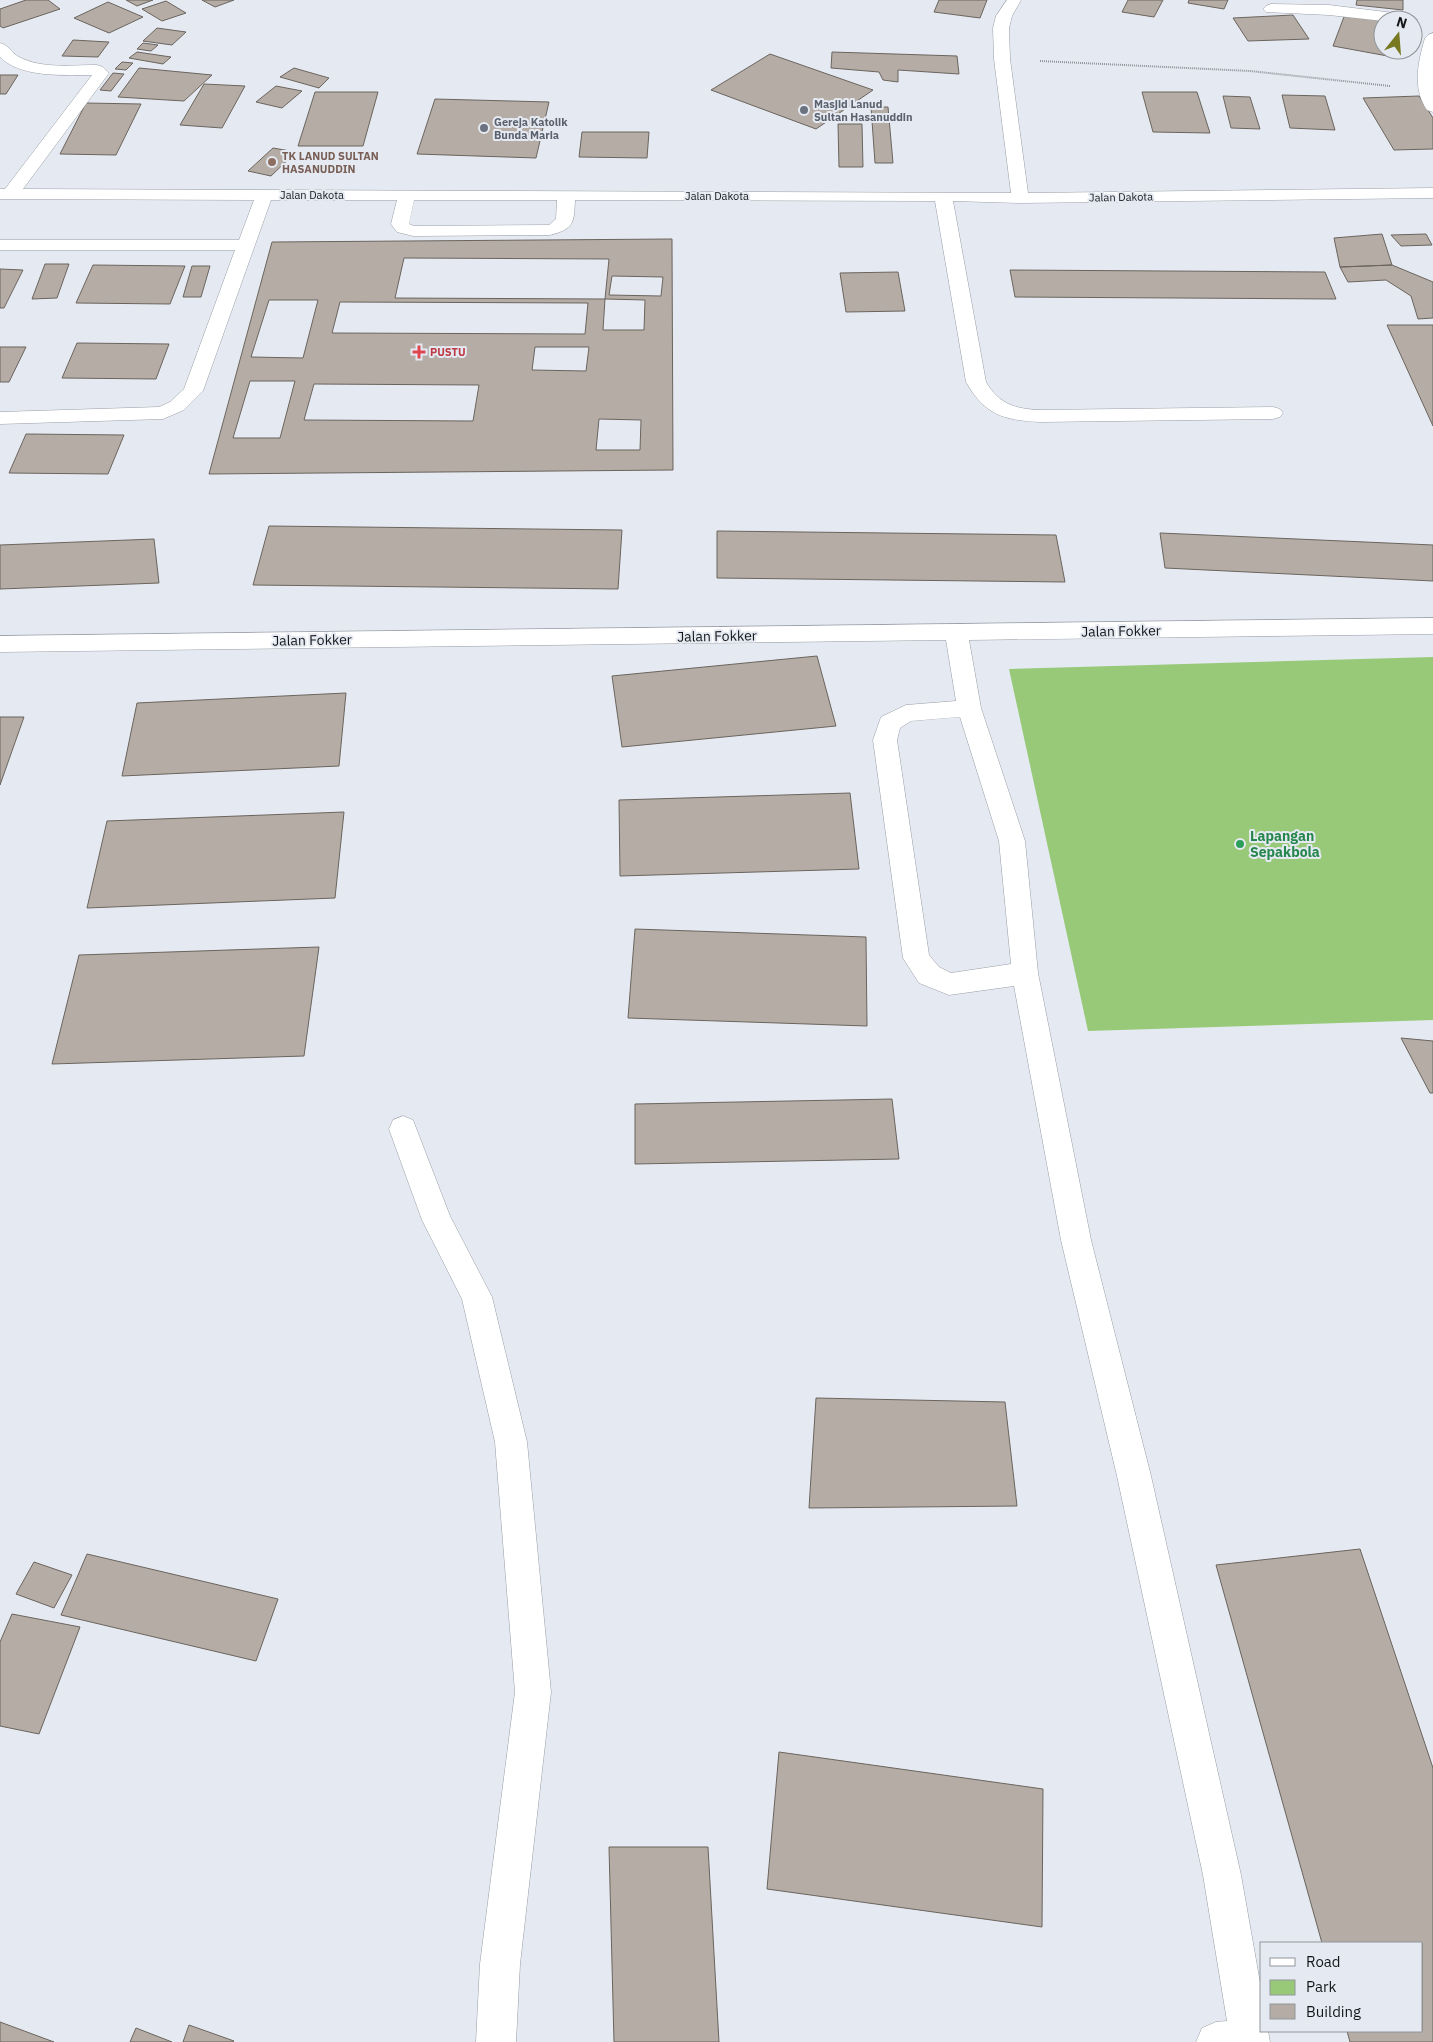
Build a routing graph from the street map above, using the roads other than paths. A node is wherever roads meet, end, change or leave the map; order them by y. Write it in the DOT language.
graph roads {
  1 [pos="1014,0"];
  2 [pos="1271,9"];
  3 [pos="1373,16"];
  4 [pos="1433,38"];
  5 [pos="0,48"];
  6 [pos="1433,107"];
  7 [pos="1433,193"];
  8 [pos="5,194"];
  9 [pos="264,195"];
  10 [pos="407,195"];
  11 [pos="566,196"];
  12 [pos="943,196"];
  13 [pos="1020,198"];
  14 [pos="0,245"];
  15 [pos="246,245"];
  16 [pos="1273,412"];
  17 [pos="0,418"];
  18 [pos="1433,626"];
  19 [pos="956,633"];
  20 [pos="0,644"];
  21 [pos="969,708"];
  22 [pos="1026,973"];
  23 [pos="403,1129"];
  24 [pos="1238,2041"];
  25 [pos="496,2042"];
  1 -- 13 [label="street"];
  2 -- 3 [label="street"];
  4 -- 6 [label="street"];
  5 -- 8 [label="street"];
  7 -- 13 [label="street, Jalan Dakota"];
  8 -- 9 [label="street, Jalan Dakota"];
  9 -- 10 [label="street, Jalan Dakota"];
  9 -- 15 [label="street"];
  10 -- 11 [label="street, Jalan Dakota"];
  10 -- 11 [label="street"];
  11 -- 12 [label="street, Jalan Dakota"];
  12 -- 13 [label="street, Jalan Dakota"];
  12 -- 16 [label="street"];
  14 -- 15 [label="street"];
  15 -- 17 [label="street"];
  18 -- 19 [label="street, Jalan Fokker"];
  19 -- 20 [label="street, Jalan Fokker"];
  19 -- 21 [label="street"];
  21 -- 22 [label="street"];
  21 -- 22 [label="street"];
  22 -- 24 [label="street"];
  23 -- 25 [label="street"];
}
